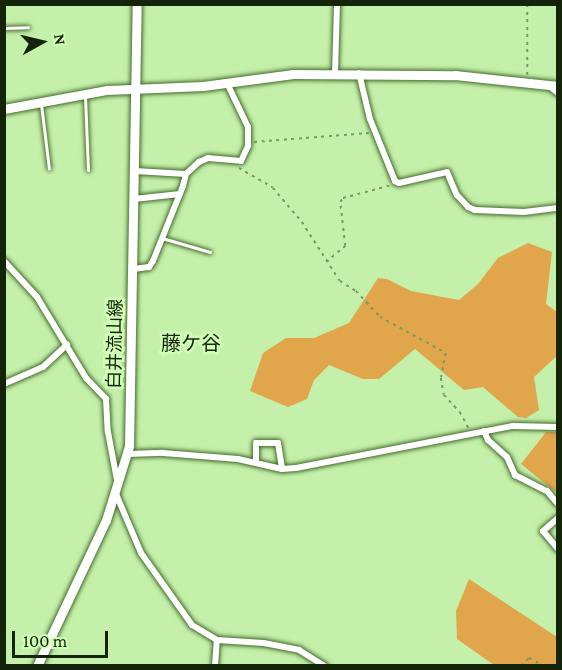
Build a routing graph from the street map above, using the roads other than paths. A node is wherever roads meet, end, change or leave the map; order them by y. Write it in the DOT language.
graph roads {
  1 [pos="137,4"];
  2 [pos="337,4"];
  3 [pos="28,27"];
  4 [pos="4,28"];
  5 [pos="336,73"];
  6 [pos="359,73"];
  7 [pos="228,83"];
  8 [pos="547,85"];
  9 [pos="558,86"];
  10 [pos="136,91"];
  11 [pos="558,93"];
  12 [pos="85,94"];
  13 [pos="40,102"];
  14 [pos="4,109"];
  15 [pos="49,170"];
  16 [pos="88,171"];
  17 [pos="135,171"];
  18 [pos="186,174"];
  19 [pos="180,194"];
  20 [pos="134,199"];
  21 [pos="558,208"];
  22 [pos="162,238"];
  23 [pos="210,252"];
  24 [pos="4,261"];
  25 [pos="133,269"];
  26 [pos="67,345"];
  27 [pos="4,384"];
  28 [pos="558,427"];
  29 [pos="484,431"];
  30 [pos="128,454"];
  31 [pos="256,462"];
  32 [pos="282,469"];
  33 [pos="117,490"];
  34 [pos="558,504"];
  35 [pos="558,518"];
  36 [pos="558,549"];
  37 [pos="217,640"];
  38 [pos="37,666"];
  39 [pos="215,666"];
  40 [pos="326,666"];
  1 -- 10 [label="main road, 白井流山線"];
  2 -- 5 [label="street"];
  3 -- 4 [label="lane"];
  5 -- 6 [label="main road"];
  5 -- 7 [label="main road"];
  6 -- 8 [label="main road"];
  6 -- 21 [label="street"];
  7 -- 10 [label="main road"];
  7 -- 18 [label="street"];
  8 -- 9 [label="main road"];
  8 -- 11 [label="street"];
  10 -- 12 [label="main road"];
  10 -- 17 [label="main road, 白井流山線"];
  12 -- 13 [label="main road"];
  12 -- 16 [label="lane"];
  13 -- 14 [label="main road"];
  13 -- 15 [label="lane"];
  17 -- 18 [label="street"];
  17 -- 20 [label="main road, 白井流山線"];
  18 -- 19 [label="street"];
  19 -- 20 [label="street"];
  19 -- 22 [label="street"];
  20 -- 25 [label="main road, 白井流山線"];
  22 -- 23 [label="lane"];
  22 -- 25 [label="street"];
  24 -- 26 [label="street"];
  25 -- 30 [label="main road, 白井流山線"];
  26 -- 27 [label="street"];
  26 -- 33 [label="street"];
  28 -- 29 [label="street"];
  29 -- 32 [label="street"];
  29 -- 34 [label="street"];
  30 -- 31 [label="street"];
  30 -- 33 [label="main road, 白井流山線"];
  31 -- 32 [label="street"];
  31 -- 32 [label="street"];
  33 -- 37 [label="street"];
  33 -- 38 [label="main road, 白井流山線"];
  35 -- 36 [label="street"];
  37 -- 39 [label="street"];
  37 -- 40 [label="street"];
}
